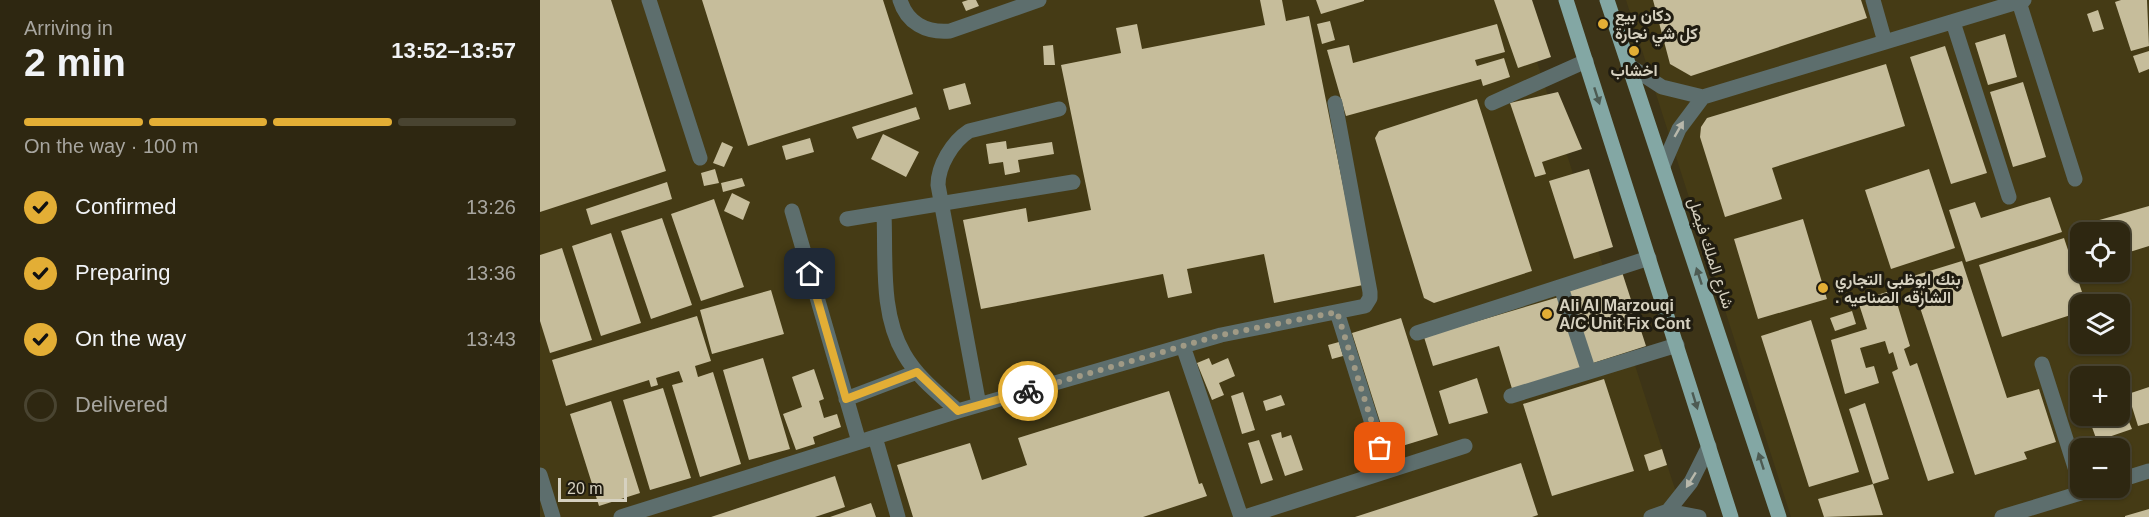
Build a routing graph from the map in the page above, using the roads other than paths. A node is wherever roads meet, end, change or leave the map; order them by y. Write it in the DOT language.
graph roads {
  1 [pos="649,0"];
  2 [pos="900,0"];
  3 [pos="1040,0"];
  4 [pos="1566,0"];
  5 [pos="1607,0"];
  6 [pos="1873,0"];
  7 [pos="2022,1"];
  8 [pos="1953,22"];
  9 [pos="1885,42"];
  10 [pos="1586,61"];
  11 [pos="1628,65"];
  12 [pos="1703,97"];
  13 [pos="1335,103"];
  14 [pos="1492,103"];
  15 [pos="1059,109"];
  16 [pos="700,158"];
  17 [pos="1663,166"];
  18 [pos="2075,179"];
  19 [pos="1073,182"];
  20 [pos="2009,197"];
  21 [pos="941,204"];
  22 [pos="792,211"];
  23 [pos="884,213"];
  24 [pos="847,219"];
  25 [pos="1650,258"];
  26 [pos="1561,287"];
  27 [pos="1337,312"];
  28 [pos="1418,333"];
  29 [pos="1677,345"];
  30 [pos="1183,346"];
  31 [pos="2042,364"];
  32 [pos="917,372"];
  33 [pos="1589,372"];
  34 [pos="1511,396"];
  35 [pos="846,399"];
  36 [pos="979,405"];
  37 [pos="958,411"];
  38 [pos="875,437"];
  39 [pos="859,442"];
  40 [pos="2070,442"];
  41 [pos="1465,446"];
  42 [pos="1709,446"];
  43 [pos="1387,471"];
  44 [pos="2149,471"];
  45 [pos="540,475"];
  46 [pos="2130,477"];
  47 [pos="2070,494"];
  48 [pos="1668,511"];
  49 [pos="2023,514"];
  50 [pos="553,517"];
  51 [pos="621,517"];
  52 [pos="898,517"];
  53 [pos="1243,517"];
  54 [pos="1651,517"];
  55 [pos="1699,517"];
  56 [pos="1731,517"];
  57 [pos="1779,517"];
  58 [pos="2002,517"];
  1 -- 16 [label="street"];
  2 -- 3 [label="street"];
  4 -- 10 [label="main road"];
  5 -- 11 [label="main road, شارع الملك فيصل"];
  6 -- 9 [label="street"];
  7 -- 8 [label="street"];
  7 -- 18 [label="street"];
  8 -- 9 [label="street"];
  8 -- 20 [label="street"];
  9 -- 12 [label="street"];
  10 -- 14 [label="street"];
  10 -- 25 [label="main road, one-way"];
  11 -- 12 [label="street"];
  11 -- 17 [label="main road, شارع الملك فيصل"];
  17 -- 12 [label="street, one-way"];
  13 -- 27 [label="street"];
  15 -- 21 [label="street"];
  57 -- 17 [label="main road, شارع الملك فيصل, one-way"];
  19 -- 21 [label="street"];
  21 -- 23 [label="street"];
  21 -- 36 [label="street"];
  22 -- 35 [label="street"];
  23 -- 24 [label="street"];
  23 -- 32 [label="street"];
  25 -- 26 [label="street"];
  25 -- 29 [label="main road"];
  26 -- 28 [label="street"];
  26 -- 33 [label="street"];
  27 -- 30 [label="street"];
  27 -- 43 [label="street"];
  29 -- 33 [label="street"];
  29 -- 42 [label="main road, one-way"];
  30 -- 36 [label="street"];
  30 -- 53 [label="street"];
  31 -- 40 [label="street"];
  32 -- 35 [label="street"];
  32 -- 37 [label="street"];
  33 -- 34 [label="street"];
  35 -- 39 [label="street"];
  36 -- 37 [label="street"];
  37 -- 38 [label="street"];
  38 -- 39 [label="street"];
  38 -- 52 [label="street"];
  39 -- 51 [label="street"];
  41 -- 43 [label="street"];
  42 -- 48 [label="street, one-way"];
  42 -- 56 [label="main road"];
  43 -- 53 [label="street"];
  44 -- 46 [label="street"];
  45 -- 50 [label="street"];
  47 -- 49 [label="street"];
  48 -- 54 [label="street"];
  48 -- 55 [label="street"];
  49 -- 58 [label="street"];
}
